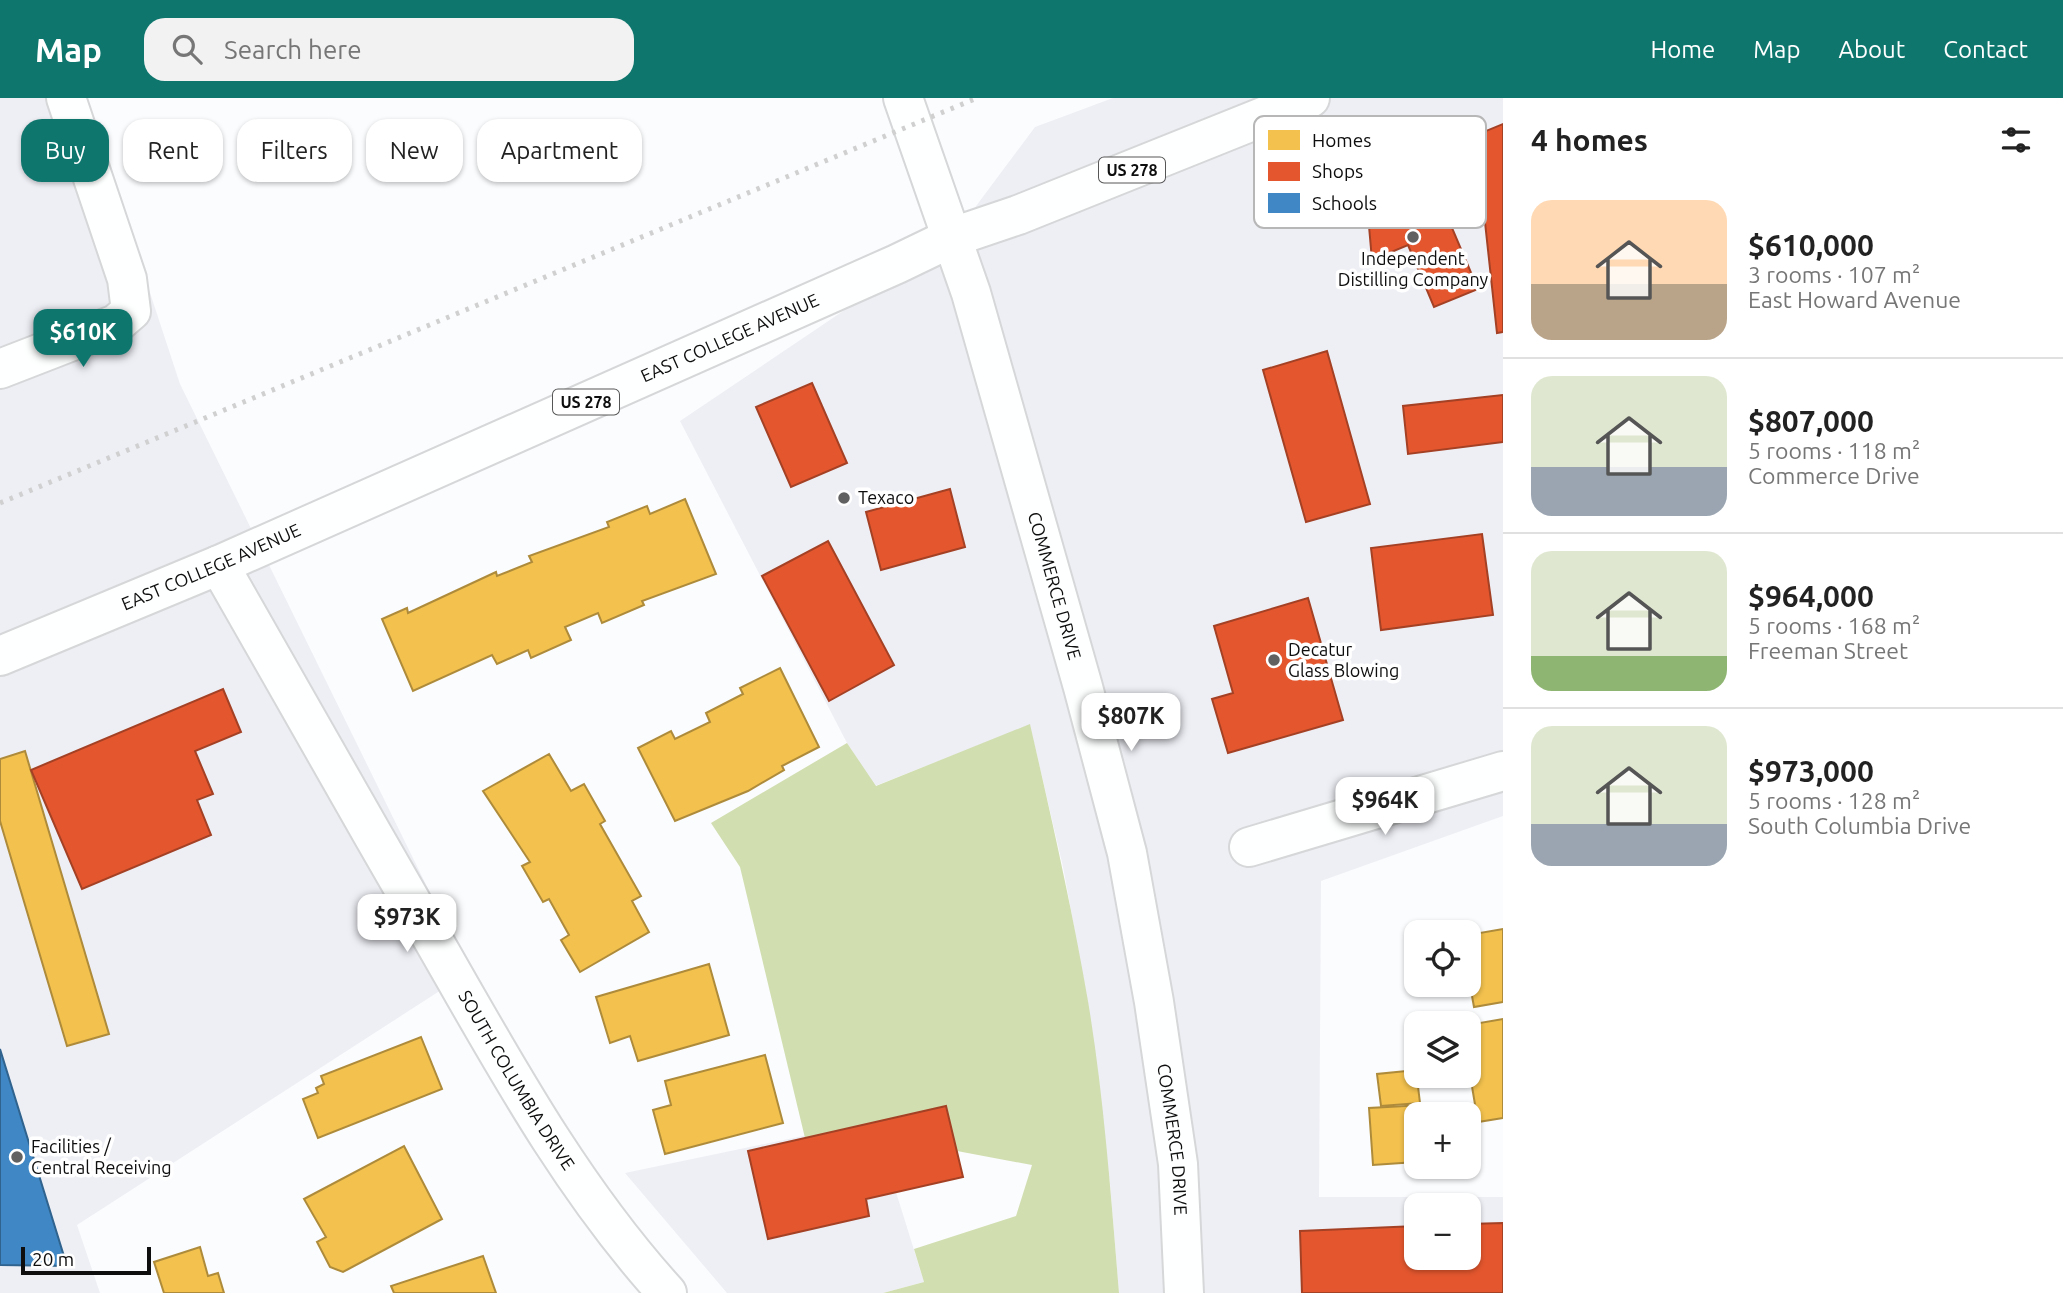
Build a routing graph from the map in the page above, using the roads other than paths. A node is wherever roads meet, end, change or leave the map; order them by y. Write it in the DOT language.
graph roads {
  1 [pos="66,98"];
  2 [pos="903,98"];
  3 [pos="1310,98"];
  4 [pos="1265,116"];
  5 [pos="1254,120"];
  6 [pos="953,237"];
  7 [pos="0,369"];
  8 [pos="219,565"];
  9 [pos="0,656"];
  10 [pos="1503,771"];
  11 [pos="1250,847"];
  12 [pos="667,1293"];
  13 [pos="1184,1293"];
  1 -- 7 [label="main road"];
  2 -- 6 [label="main road, COMMERCE DRIVE"];
  3 -- 4 [label="main road, EAST COLLEGE AVENUE / US 278"];
  5 -- 6 [label="main road, EAST COLLEGE AVENUE / US 278"];
  6 -- 8 [label="main road, EAST COLLEGE AVENUE / US 278"];
  6 -- 13 [label="main road, COMMERCE DRIVE"];
  8 -- 9 [label="main road, EAST COLLEGE AVENUE / US 278"];
  8 -- 12 [label="main road, SOUTH COLUMBIA DRIVE"];
  10 -- 11 [label="main road"];
}
